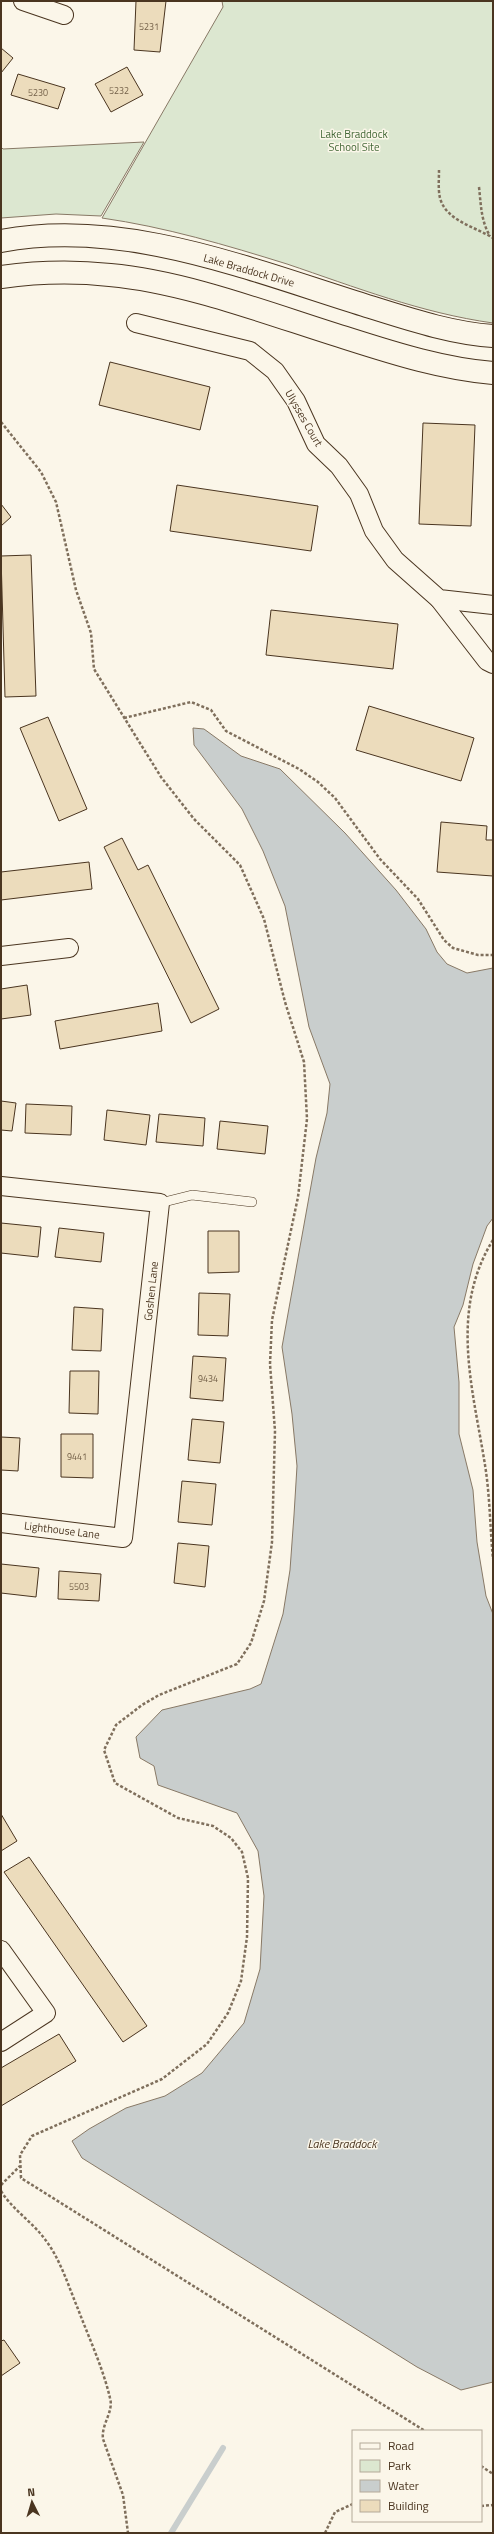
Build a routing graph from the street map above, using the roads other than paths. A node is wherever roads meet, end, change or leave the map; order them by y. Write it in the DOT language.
graph roads {
  1 [pos="23,1"];
  2 [pos="64,15"];
  3 [pos="1,241"];
  4 [pos="1,277"];
  5 [pos="136,323"];
  6 [pos="493,336"];
  7 [pos="493,373"];
  8 [pos="439,599"];
  9 [pos="493,605"];
  10 [pos="493,664"];
  11 [pos="70,948"];
  12 [pos="1,956"];
  13 [pos="1,1186"];
  14 [pos="252,1202"];
  15 [pos="160,1203"];
  16 [pos="1,1523"];
  17 [pos="123,1538"];
  18 [pos="1,1950"];
  19 [pos="1,2042"];
  1 -- 2 [label="street"];
  3 -- 6 [label="street, Lake Braddock Drive"];
  4 -- 7 [label="street"];
  5 -- 8 [label="street, Ulysses Court"];
  8 -- 9 [label="street"];
  8 -- 10 [label="street, Ulysses Court"];
  11 -- 12 [label="street"];
  13 -- 15 [label="street"];
  14 -- 15 [label="lane"];
  15 -- 17 [label="street, Goshen Lane"];
  16 -- 17 [label="street, Lighthouse Lane"];
  18 -- 19 [label="street"];
}
